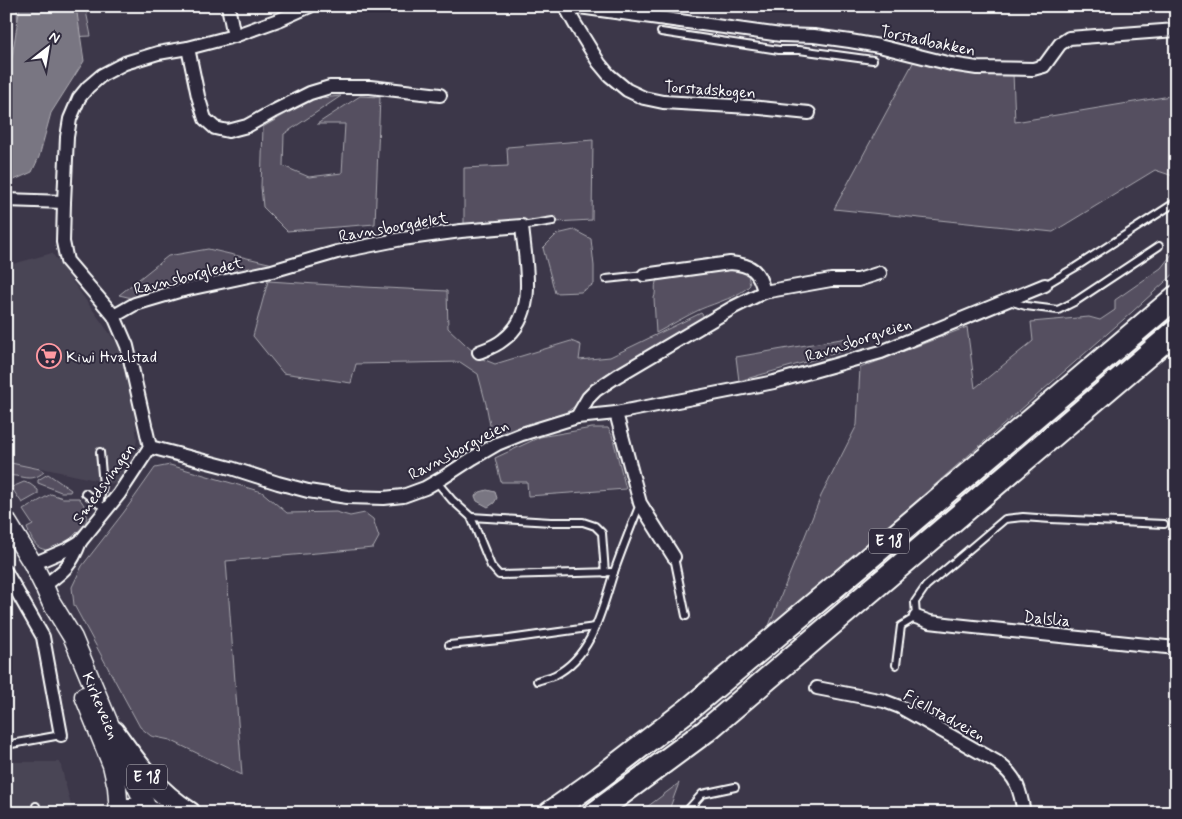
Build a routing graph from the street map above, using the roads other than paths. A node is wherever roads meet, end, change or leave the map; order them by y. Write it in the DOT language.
graph roads {
  1 [pos="228,6"];
  2 [pos="310,6"];
  3 [pos="565,6"];
  4 [pos="572,6"];
  5 [pos="1176,30"];
  6 [pos="661,32"];
  7 [pos="781,35"];
  8 [pos="234,36"];
  9 [pos="188,48"];
  10 [pos="779,50"];
  11 [pos="873,60"];
  12 [pos="440,95"];
  13 [pos="809,113"];
  14 [pos="6,200"];
  15 [pos="64,202"];
  16 [pos="1176,202"];
  17 [pos="553,221"];
  18 [pos="522,226"];
  19 [pos="1159,246"];
  20 [pos="272,271"];
  21 [pos="880,274"];
  22 [pos="644,275"];
  23 [pos="606,279"];
  24 [pos="1045,285"];
  25 [pos="764,292"];
  26 [pos="1176,297"];
  27 [pos="1008,300"];
  28 [pos="114,316"];
  29 [pos="1176,331"];
  30 [pos="479,352"];
  31 [pos="616,413"];
  32 [pos="577,418"];
  33 [pos="150,447"];
  34 [pos="100,452"];
  35 [pos="436,481"];
  36 [pos="85,493"];
  37 [pos="640,503"];
  38 [pos="103,507"];
  39 [pos="471,518"];
  40 [pos="6,520"];
  41 [pos="1164,524"];
  42 [pos="80,542"];
  43 [pos="674,557"];
  44 [pos="33,564"];
  45 [pos="6,572"];
  46 [pos="605,572"];
  47 [pos="614,572"];
  48 [pos="48,594"];
  49 [pos="686,616"];
  50 [pos="916,617"];
  51 [pos="595,627"];
  52 [pos="449,645"];
  53 [pos="1176,648"];
  54 [pos="896,665"];
  55 [pos="536,681"];
  56 [pos="817,688"];
  57 [pos="114,732"];
  58 [pos="61,735"];
  59 [pos="6,745"];
  60 [pos="598,779"];
  61 [pos="735,786"];
  62 [pos="151,811"];
  63 [pos="118,812"];
  64 [pos="189,813"];
  65 [pos="533,813"];
  66 [pos="550,813"];
  67 [pos="595,813"];
  68 [pos="686,813"];
  69 [pos="1024,813"];
  1 -- 8 [label="street"];
  2 -- 8 [label="street"];
  3 -- 13 [label="street, Torstadskogen"];
  4 -- 7 [label="street, Torstadbakken"];
  5 -- 7 [label="street, Torstadbakken"];
  6 -- 10 [label="lane"];
  7 -- 10 [label="lane"];
  8 -- 9 [label="street"];
  9 -- 12 [label="street"];
  9 -- 15 [label="street"];
  10 -- 11 [label="lane"];
  14 -- 15 [label="street"];
  15 -- 28 [label="street, Smedsvingen"];
  16 -- 24 [label="lane"];
  17 -- 18 [label="lane, Ravnsborgdelet"];
  18 -- 20 [label="street, Ravnsborgdelet"];
  18 -- 30 [label="street"];
  19 -- 27 [label="lane"];
  20 -- 28 [label="street, Ravnsborgledet"];
  21 -- 25 [label="street"];
  22 -- 23 [label="lane"];
  22 -- 25 [label="street"];
  24 -- 27 [label="street, Ravnsborgveien"];
  25 -- 32 [label="street"];
  26 -- 60 [label="highway, E 18"];
  27 -- 31 [label="street, Ravnsborgveien"];
  28 -- 33 [label="street, Smedsvingen"];
  29 -- 67 [label="highway, E 18"];
  31 -- 32 [label="street, Ravnsborgveien"];
  31 -- 37 [label="street"];
  32 -- 35 [label="street, Ravnsborgveien"];
  33 -- 35 [label="street, Ravnsborgveien"];
  33 -- 38 [label="street, Smedsvingen"];
  34 -- 38 [label="lane"];
  35 -- 39 [label="lane"];
  36 -- 38 [label="lane"];
  37 -- 43 [label="street"];
  37 -- 47 [label="lane"];
  38 -- 42 [label="street, Smedsvingen"];
  39 -- 46 [label="lane"];
  39 -- 46 [label="lane"];
  40 -- 44 [label="main road, Kirkeveien"];
  41 -- 50 [label="lane"];
  42 -- 44 [label="street, Smedsvingen"];
  42 -- 48 [label="street"];
  43 -- 49 [label="lane"];
  44 -- 48 [label="main road, Kirkeveien"];
  45 -- 58 [label="street"];
  46 -- 47 [label="lane"];
  47 -- 51 [label="lane"];
  48 -- 57 [label="main road, Kirkeveien"];
  48 -- 63 [label="main road, Kirkeveien"];
  50 -- 53 [label="street, Dalslia"];
  50 -- 54 [label="lane"];
  51 -- 52 [label="lane"];
  51 -- 55 [label="lane"];
  56 -- 69 [label="street, Fjellstadveien"];
  57 -- 62 [label="main road, Kirkeveien"];
  57 -- 64 [label="highway, E 18"];
  58 -- 59 [label="lane"];
  60 -- 65 [label="highway, E 18"];
  60 -- 66 [label="highway, E 18"];
  61 -- 68 [label="lane"];
  62 -- 63 [label="main road"];
}
